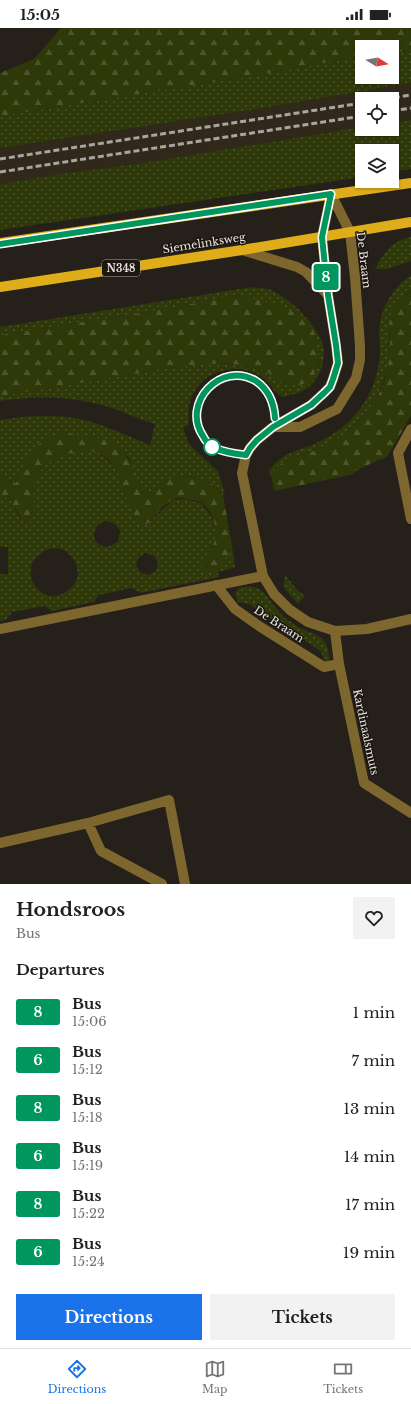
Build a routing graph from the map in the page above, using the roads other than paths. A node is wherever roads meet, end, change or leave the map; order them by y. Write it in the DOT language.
graph roads {
  1 [pos="411,183"];
  2 [pos="331,194"];
  3 [pos="411,222"];
  4 [pos="350,232"];
  5 [pos="322,237"];
  6 [pos="0,244"];
  7 [pos="242,250"];
  8 [pos="0,287"];
  9 [pos="328,295"];
  10 [pos="273,427"];
  11 [pos="411,429"];
  12 [pos="411,519"];
  13 [pos="263,576"];
  14 [pos="216,585"];
  15 [pos="411,619"];
  16 [pos="0,629"];
  17 [pos="335,631"];
  18 [pos="339,664"];
  19 [pos="411,813"];
  20 [pos="88,823"];
  21 [pos="0,843"];
  22 [pos="162,884"];
  23 [pos="185,884"];
  1 -- 2 [label="main road"];
  2 -- 4 [label="street, De Braam"];
  2 -- 5 [label="street, De Braam"];
  2 -- 6 [label="main road"];
  3 -- 4 [label="main road, Siemelinksweg / N348"];
  4 -- 5 [label="main road, Siemelinksweg / N348"];
  4 -- 10 [label="street, De Braam"];
  5 -- 7 [label="main road, Siemelinksweg / N348"];
  5 -- 9 [label="street, De Braam"];
  7 -- 8 [label="main road, Siemelinksweg / N348"];
  7 -- 9 [label="street"];
  9 -- 10 [label="street, De Braam"];
  10 -- 13 [label="street, De Braam"];
  11 -- 12 [label="street"];
  13 -- 14 [label="street"];
  13 -- 17 [label="street, De Braam"];
  14 -- 16 [label="street"];
  14 -- 18 [label="street, De Braam"];
  15 -- 17 [label="street, De Braam"];
  17 -- 18 [label="street, Kardinaalsmuts"];
  18 -- 19 [label="street, Kardinaalsmuts"];
  20 -- 21 [label="street"];
  20 -- 22 [label="street"];
  20 -- 23 [label="street"];
}
